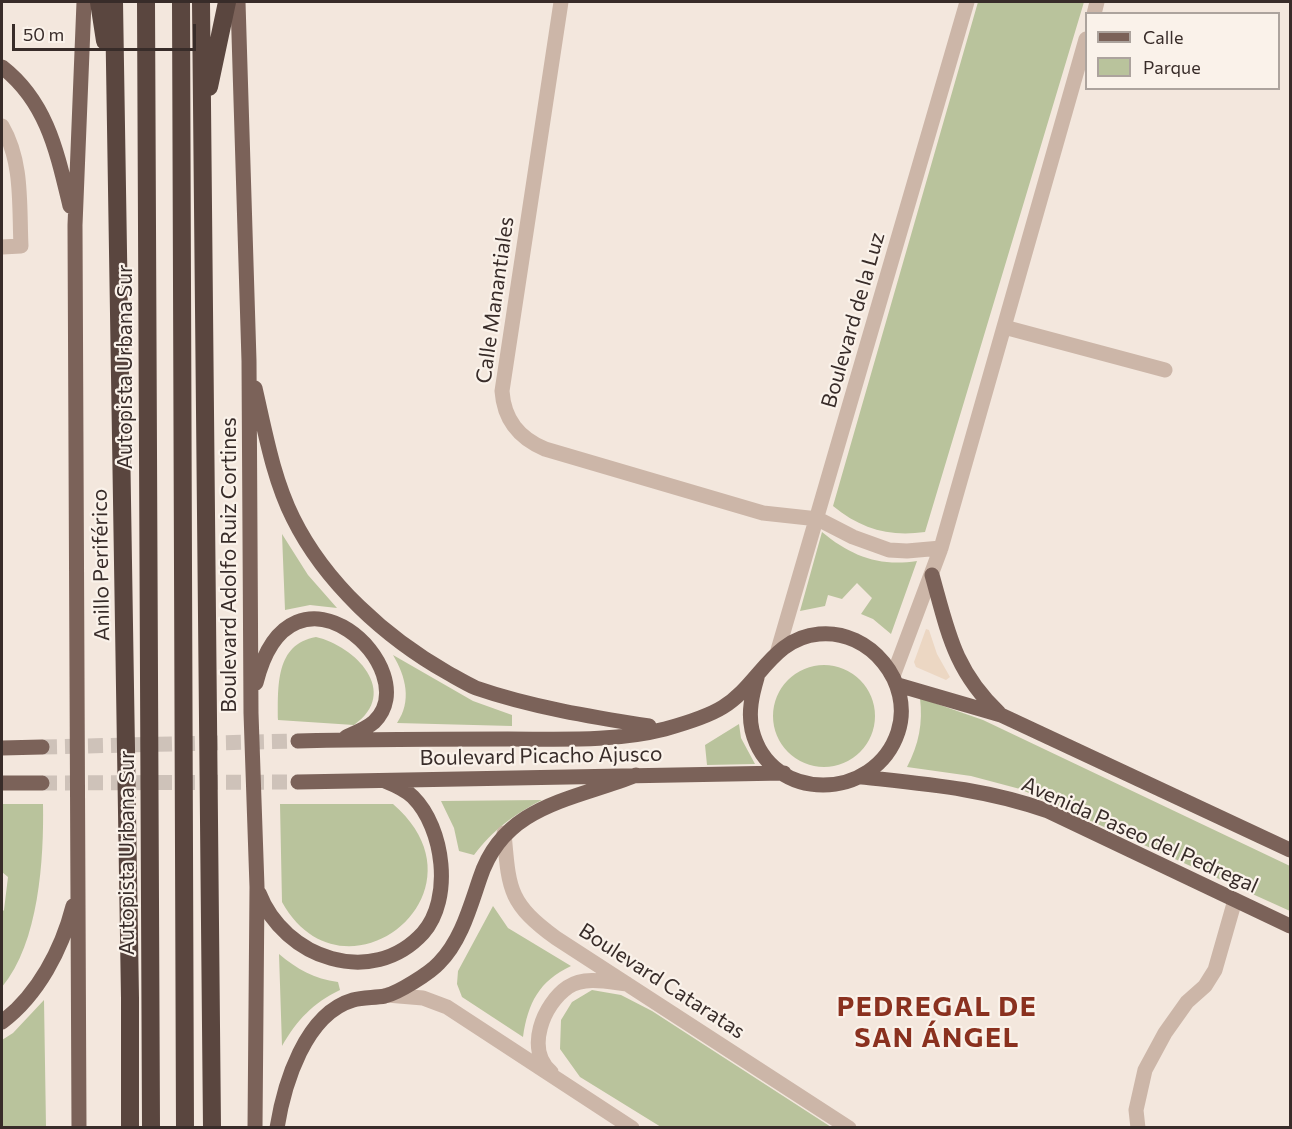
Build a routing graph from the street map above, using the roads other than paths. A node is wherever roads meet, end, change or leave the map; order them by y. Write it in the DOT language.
graph roads {
  1 [pos="84,2"];
  2 [pos="99,2"];
  3 [pos="114,2"];
  4 [pos="146,2"];
  5 [pos="181,2"];
  6 [pos="201,2"];
  7 [pos="227,2"];
  8 [pos="238,2"];
  9 [pos="561,2"];
  10 [pos="967,2"];
  11 [pos="1085,43"];
  12 [pos="2,67"];
  13 [pos="116,111"];
  14 [pos="201,121"];
  15 [pos="2,126"];
  16 [pos="75,225"];
  17 [pos="2,247"];
  18 [pos="1004,327"];
  19 [pos="249,361"];
  20 [pos="1166,370"];
  21 [pos="818,519"];
  22 [pos="941,548"];
  23 [pos="932,575"];
  24 [pos="778,650"];
  25 [pos="757,678"];
  26 [pos="896,681"];
  27 [pos="251,713"];
  28 [pos="1001,715"];
  29 [pos="663,729"];
  30 [pos="341,740"];
  31 [pos="298,741"];
  32 [pos="42,747"];
  33 [pos="2,748"];
  34 [pos="784,773"];
  35 [pos="636,775"];
  36 [pos="862,777"];
  37 [pos="380,779"];
  38 [pos="298,782"];
  39 [pos="2,783"];
  40 [pos="42,783"];
  41 [pos="504,833"];
  42 [pos="1290,850"];
  43 [pos="257,887"];
  44 [pos="78,888"];
  45 [pos="1235,900"];
  46 [pos="1290,926"];
  47 [pos="630,985"];
  48 [pos="387,995"];
  49 [pos="130,998"];
  50 [pos="2,1022"];
  51 [pos="566,1085"];
  52 [pos="79,1128"];
  53 [pos="118,1128"];
  54 [pos="130,1128"];
  55 [pos="151,1128"];
  56 [pos="185,1128"];
  57 [pos="213,1128"];
  58 [pos="255,1128"];
  59 [pos="277,1128"];
  60 [pos="632,1128"];
  61 [pos="849,1128"];
  62 [pos="1138,1128"];
  1 -- 16 [label="main road"];
  2 -- 13 [label="highway"];
  3 -- 13 [label="highway, Anillo Periférico"];
  4 -- 55 [label="highway, Autopista Urbana Sur, bridge"];
  5 -- 56 [label="highway, bridge"];
  6 -- 14 [label="highway"];
  7 -- 14 [label="highway"];
  8 -- 19 [label="main road, Boulevard Adolfo Ruiz Cortines"];
  9 -- 21 [label="street, Calle Manantiales"];
  10 -- 21 [label="street, Boulevard de la Luz"];
  11 -- 18 [label="street"];
  12 -- 16 [label="main road"];
  13 -- 49 [label="highway, Anillo Periférico"];
  14 -- 57 [label="highway"];
  15 -- 17 [label="street"];
  16 -- 44 [label="main road"];
  18 -- 20 [label="street"];
  18 -- 22 [label="street"];
  19 -- 27 [label="main road, Boulevard Adolfo Ruiz Cortines"];
  19 -- 29 [label="main road"];
  21 -- 22 [label="street"];
  21 -- 24 [label="street, Boulevard de la Luz"];
  22 -- 23 [label="street"];
  23 -- 26 [label="street"];
  23 -- 28 [label="main road"];
  24 -- 25 [label="main road"];
  24 -- 26 [label="main road"];
  25 -- 29 [label="main road, Boulevard Picacho Ajusco"];
  25 -- 34 [label="main road"];
  26 -- 28 [label="main road"];
  26 -- 36 [label="main road"];
  27 -- 30 [label="main road"];
  27 -- 43 [label="main road, Boulevard Adolfo Ruiz Cortines"];
  28 -- 42 [label="main road"];
  29 -- 30 [label="main road, Boulevard Picacho Ajusco"];
  30 -- 31 [label="main road, Boulevard Picacho Ajusco"];
  32 -- 33 [label="main road"];
  34 -- 35 [label="main road, Boulevard Picacho Ajusco"];
  34 -- 36 [label="main road"];
  35 -- 37 [label="main road, Boulevard Picacho Ajusco"];
  35 -- 41 [label="main road"];
  36 -- 45 [label="main road, Avenida Paseo del Pedregal"];
  37 -- 38 [label="main road, Boulevard Picacho Ajusco"];
  37 -- 43 [label="main road"];
  39 -- 40 [label="main road"];
  41 -- 47 [label="street, Boulevard Cataratas"];
  41 -- 48 [label="main road"];
  43 -- 58 [label="main road, Boulevard Adolfo Ruiz Cortines"];
  44 -- 50 [label="main road"];
  44 -- 52 [label="main road"];
  45 -- 46 [label="main road, Avenida Paseo del Pedregal"];
  45 -- 62 [label="street"];
  47 -- 51 [label="street"];
  47 -- 61 [label="street, Boulevard Cataratas"];
  48 -- 51 [label="street"];
  48 -- 59 [label="main road"];
  49 -- 53 [label="highway"];
  49 -- 54 [label="highway, Anillo Periférico"];
  51 -- 60 [label="street"];
}
